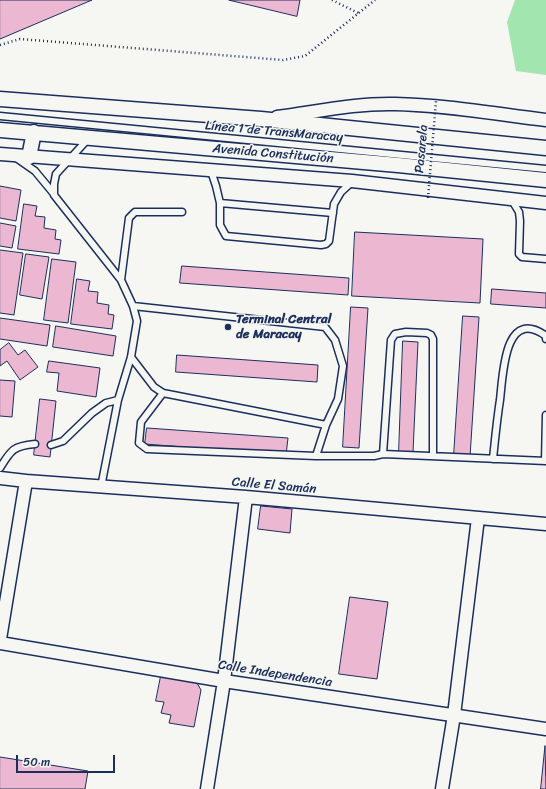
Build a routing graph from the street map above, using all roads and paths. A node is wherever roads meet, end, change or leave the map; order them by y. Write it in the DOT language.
graph roads {
  1 [pos="332,0"];
  2 [pos="375,0"];
  3 [pos="358,13"];
  4 [pos="0,45"];
  5 [pos="0,100"];
  6 [pos="436,101"];
  7 [pos="0,116"];
  8 [pos="261,119"];
  9 [pos="546,120"];
  10 [pos="0,130"];
  11 [pos="34,132"];
  12 [pos="89,138"];
  13 [pos="546,148"];
  14 [pos="0,154"];
  15 [pos="14,156"];
  16 [pos="29,157"];
  17 [pos="68,160"];
  18 [pos="546,168"];
  19 [pos="206,170"];
  20 [pos="546,180"];
  21 [pos="352,182"];
  22 [pos="546,194"];
  23 [pos="54,195"];
  24 [pos="428,198"];
  25 [pos="511,200"];
  26 [pos="531,202"];
  27 [pos="220,203"];
  28 [pos="546,203"];
  29 [pos="182,212"];
  30 [pos="333,213"];
  31 [pos="546,259"];
  32 [pos="121,280"];
  33 [pos="134,306"];
  34 [pos="546,338"];
  35 [pos="131,357"];
  36 [pos="163,393"];
  37 [pos="118,400"];
  38 [pos="546,415"];
  39 [pos="326,425"];
  40 [pos="35,444"];
  41 [pos="51,445"];
  42 [pos="383,454"];
  43 [pos="316,456"];
  44 [pos="432,456"];
  45 [pos="493,459"];
  46 [pos="545,461"];
  47 [pos="0,468"];
  48 [pos="0,478"];
  49 [pos="26,481"];
  50 [pos="102,487"];
  51 [pos="246,498"];
  52 [pos="478,518"];
  53 [pos="546,524"];
  54 [pos="0,639"];
  55 [pos="0,643"];
  56 [pos="224,680"];
  57 [pos="454,715"];
  58 [pos="546,729"];
  59 [pos="207,789"];
  60 [pos="442,789"];
  1 -- 3 [label="path"];
  2 -- 3 [label="path"];
  3 -- 4 [label="path"];
  5 -- 8 [label="street"];
  6 -- 24 [label="path, Pasarela, bridge"];
  7 -- 18 [label="lane, Línea 1 de TransMaracay"];
  8 -- 9 [label="street"];
  8 -- 13 [label="street"];
  10 -- 11 [label="street, Avenida Constitución"];
  11 -- 12 [label="street, Avenida Constitución"];
  11 -- 16 [label="street"];
  12 -- 17 [label="lane"];
  12 -- 20 [label="street, Avenida Constitución"];
  14 -- 15 [label="street"];
  15 -- 16 [label="street"];
  15 -- 23 [label="lane"];
  16 -- 17 [label="street"];
  17 -- 19 [label="street"];
  17 -- 23 [label="lane"];
  19 -- 21 [label="street"];
  19 -- 27 [label="lane"];
  21 -- 25 [label="street"];
  21 -- 30 [label="lane"];
  22 -- 26 [label="street"];
  23 -- 32 [label="lane"];
  25 -- 26 [label="street"];
  25 -- 31 [label="lane"];
  26 -- 28 [label="street"];
  27 -- 30 [label="lane"];
  27 -- 30 [label="lane"];
  29 -- 32 [label="lane"];
  32 -- 33 [label="lane"];
  33 -- 35 [label="lane"];
  33 -- 39 [label="lane"];
  34 -- 45 [label="lane"];
  35 -- 36 [label="lane"];
  35 -- 37 [label="lane"];
  36 -- 39 [label="lane"];
  36 -- 43 [label="lane"];
  37 -- 41 [label="lane"];
  37 -- 50 [label="lane"];
  38 -- 46 [label="lane"];
  39 -- 43 [label="lane"];
  40 -- 47 [label="lane"];
  42 -- 43 [label="lane"];
  42 -- 44 [label="lane"];
  42 -- 44 [label="lane"];
  44 -- 45 [label="lane"];
  45 -- 46 [label="lane"];
  48 -- 49 [label="street, Calle El Samán"];
  49 -- 50 [label="street, Calle El Samán"];
  49 -- 54 [label="street"];
  50 -- 51 [label="street, Calle El Samán"];
  51 -- 52 [label="street, Calle El Samán"];
  51 -- 56 [label="street"];
  52 -- 53 [label="street, Calle El Samán"];
  52 -- 57 [label="street"];
  55 -- 56 [label="street, Calle Independencia"];
  56 -- 57 [label="street, Calle Independencia"];
  56 -- 59 [label="street"];
  57 -- 58 [label="street, Calle Independencia"];
  57 -- 60 [label="street"];
}
